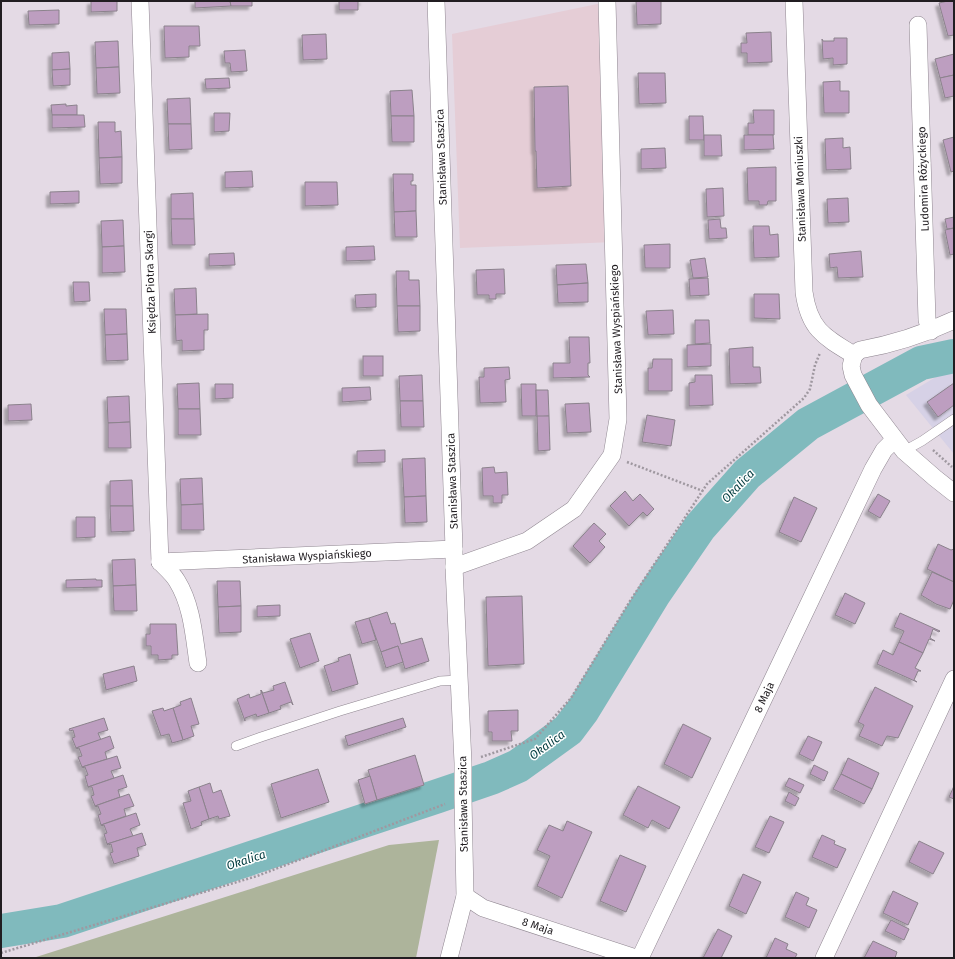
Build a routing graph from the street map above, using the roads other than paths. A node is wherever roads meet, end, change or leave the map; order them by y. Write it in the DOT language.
graph roads {
  1 [pos="140,1"];
  2 [pos="436,1"];
  3 [pos="607,1"];
  4 [pos="794,1"];
  5 [pos="918,25"];
  6 [pos="954,320"];
  7 [pos="931,331"];
  8 [pos="854,355"];
  9 [pos="954,419"];
  10 [pos="899,446"];
  11 [pos="954,493"];
  12 [pos="454,549"];
  13 [pos="160,562"];
  14 [pos="454,567"];
  15 [pos="198,663"];
  16 [pos="954,679"];
  17 [pos="460,680"];
  18 [pos="236,746"];
  19 [pos="465,896"];
  20 [pos="449,958"];
  21 [pos="636,958"];
  22 [pos="640,958"];
  23 [pos="824,958"];
  1 -- 13 [label="street, Księdza Piotra Skargi"];
  2 -- 12 [label="street, Stanisława Staszica"];
  3 -- 14 [label="street, Stanisława Wyspiańskiego"];
  4 -- 8 [label="street, Stanisława Moniuszki"];
  5 -- 7 [label="street, Ludomira Różyckiego"];
  6 -- 7 [label="street"];
  7 -- 8 [label="street"];
  8 -- 10 [label="street"];
  9 -- 10 [label="lane"];
  10 -- 11 [label="street"];
  10 -- 22 [label="street, 8 Maja"];
  12 -- 13 [label="street, Stanisława Wyspiańskiego"];
  12 -- 14 [label="street, Stanisława Staszica"];
  13 -- 15 [label="street"];
  14 -- 17 [label="street, Stanisława Staszica"];
  16 -- 23 [label="street"];
  17 -- 18 [label="lane"];
  17 -- 19 [label="street, Stanisława Staszica"];
  19 -- 20 [label="street, Stanisława Staszica"];
  19 -- 21 [label="street, 8 Maja"];
}
